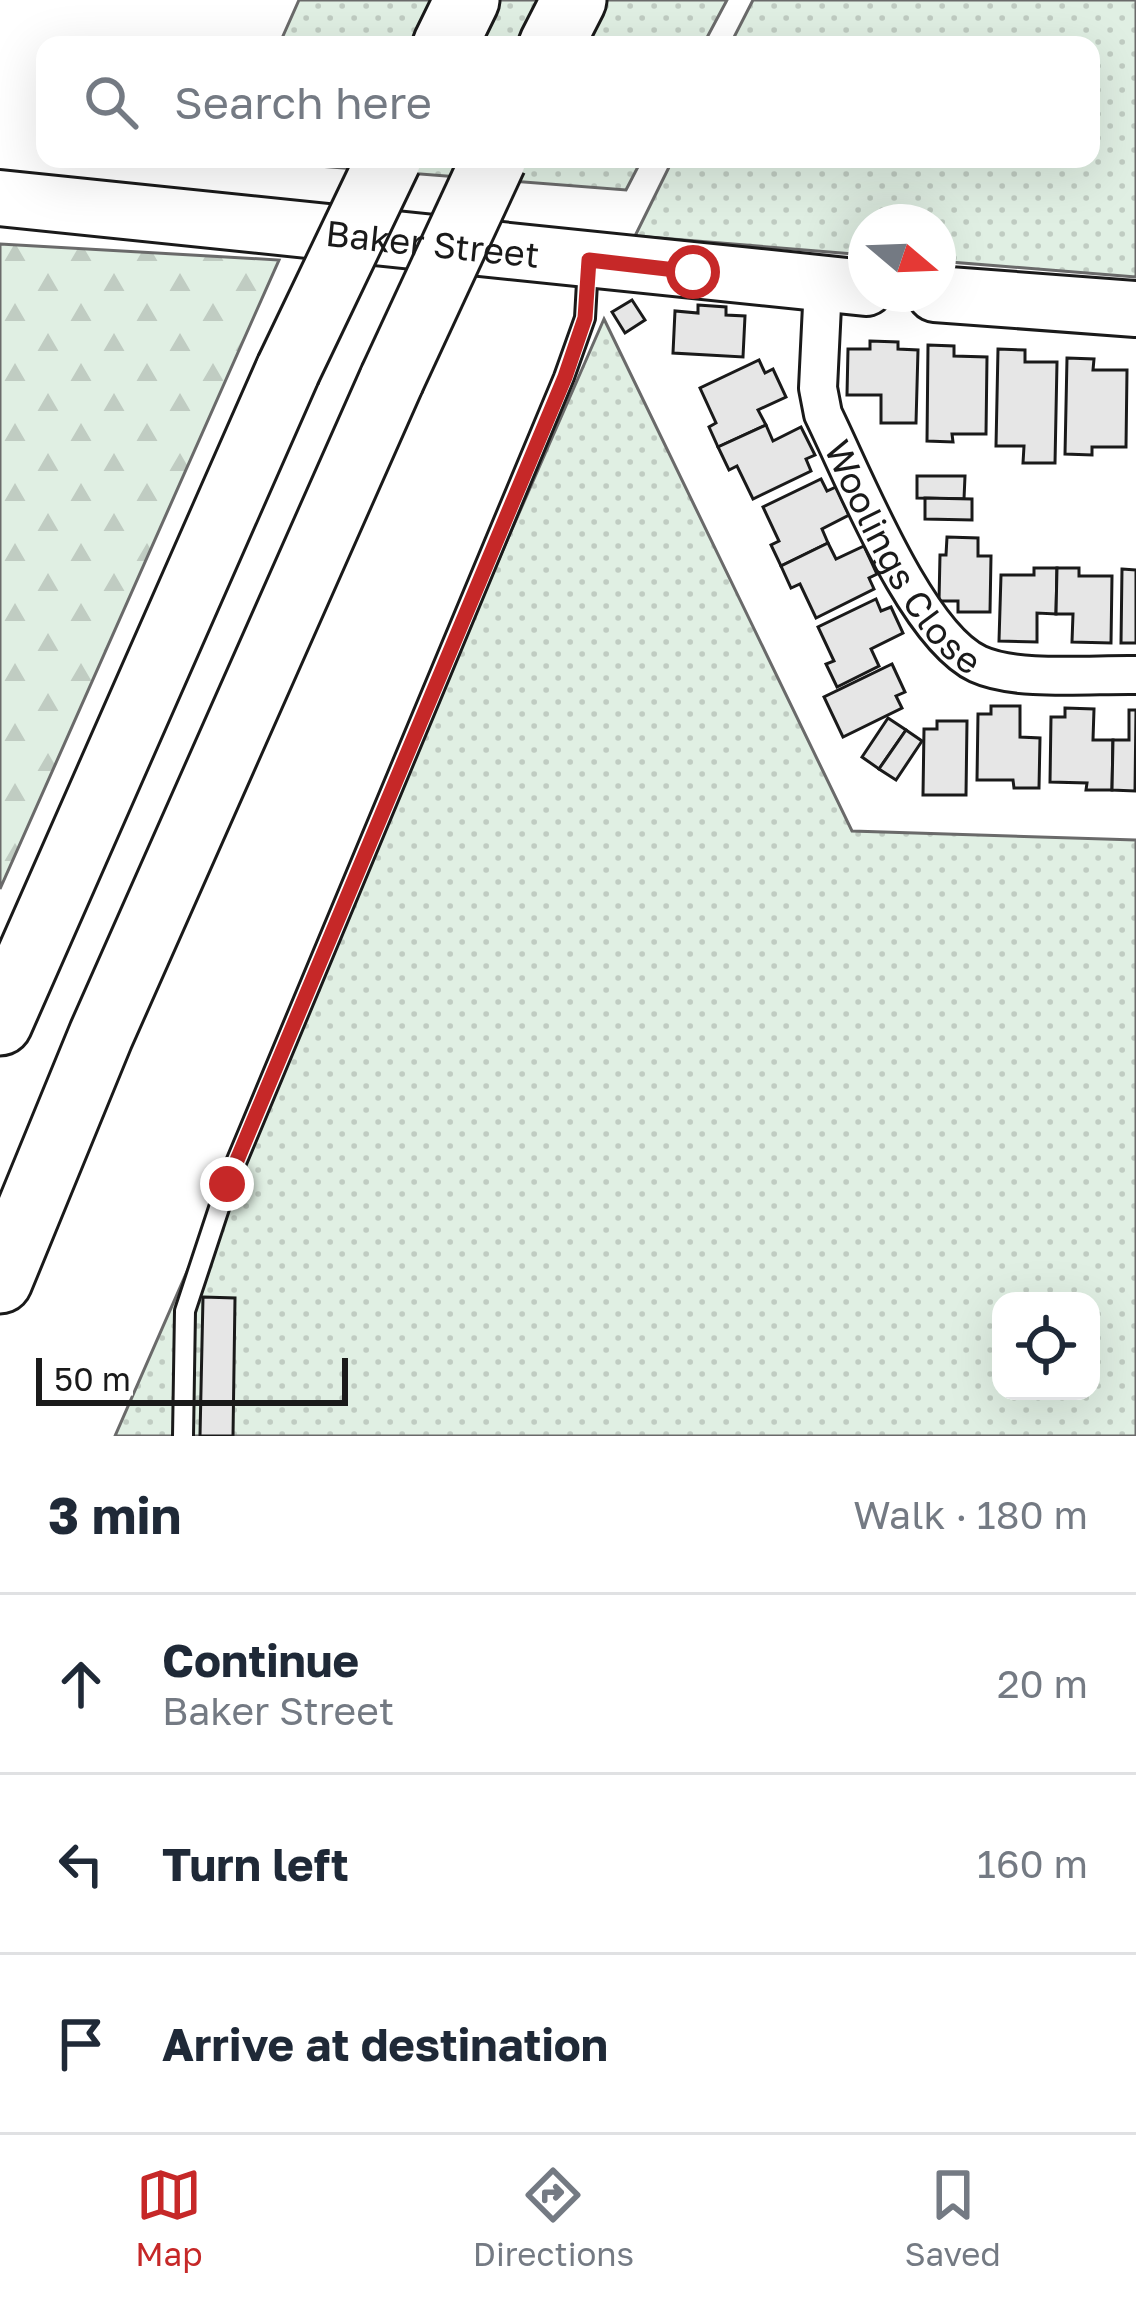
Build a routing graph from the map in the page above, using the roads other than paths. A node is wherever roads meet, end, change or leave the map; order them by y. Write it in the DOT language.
graph roads {
  1 [pos="467,0"];
  2 [pos="574,0"];
  3 [pos="449,36"];
  4 [pos="556,36"];
  5 [pos="385,168"];
  6 [pos="490,168"];
  7 [pos="0,198"];
  8 [pos="589,260"];
  9 [pos="844,286"];
  10 [pos="956,296"];
  11 [pos="1136,309"];
  12 [pos="1136,675"];
  13 [pos="0,1023"];
  14 [pos="0,1282"];
  15 [pos="183,1436"];
  1 -- 3 [label="highway"];
  2 -- 4 [label="highway"];
  5 -- 13 [label="highway, bridge"];
  6 -- 14 [label="highway, bridge"];
  7 -- 8 [label="main road, Baker Street"];
  8 -- 9 [label="main road, Baker Street"];
  8 -- 15 [label="lane"];
  9 -- 12 [label="street, Woolings Close"];
  10 -- 11 [label="main road"];
}
